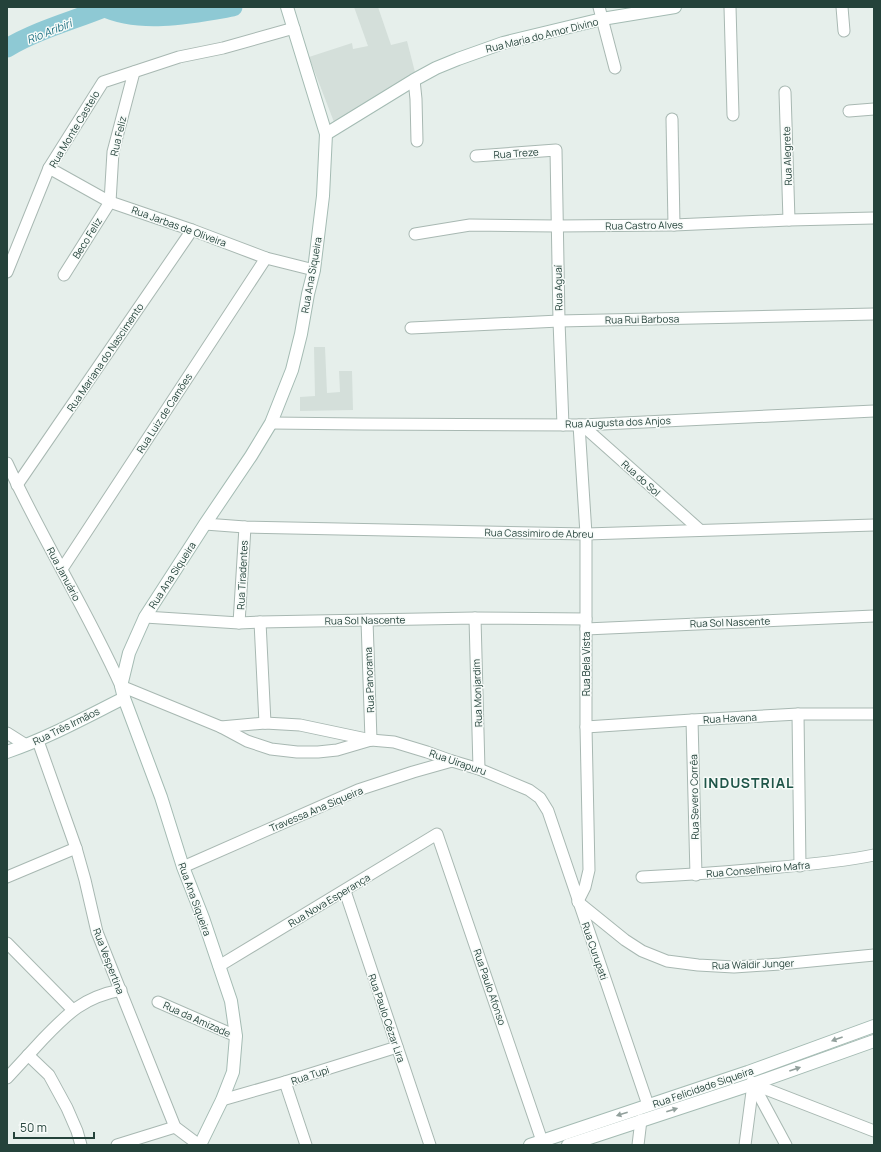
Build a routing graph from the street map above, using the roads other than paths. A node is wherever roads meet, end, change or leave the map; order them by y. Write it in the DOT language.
graph roads {
  1 [pos="599,7"];
  2 [pos="675,7"];
  3 [pos="730,7"];
  4 [pos="842,7"];
  5 [pos="287,8"];
  6 [pos="602,19"];
  7 [pos="294,28"];
  8 [pos="844,31"];
  9 [pos="615,68"];
  10 [pos="134,72"];
  11 [pos="414,80"];
  12 [pos="784,92"];
  13 [pos="874,109"];
  14 [pos="849,111"];
  15 [pos="733,115"];
  16 [pos="672,119"];
  17 [pos="326,134"];
  18 [pos="417,141"];
  19 [pos="556,150"];
  20 [pos="476,156"];
  21 [pos="49,168"];
  22 [pos="110,202"];
  23 [pos="874,218"];
  24 [pos="789,220"];
  25 [pos="674,225"];
  26 [pos="557,226"];
  27 [pos="192,230"];
  28 [pos="415,234"];
  29 [pos="266,258"];
  30 [pos="314,270"];
  31 [pos="7,272"];
  32 [pos="64,275"];
  33 [pos="874,314"];
  34 [pos="559,321"];
  35 [pos="411,328"];
  36 [pos="874,410"];
  37 [pos="271,423"];
  38 [pos="563,425"];
  39 [pos="580,425"];
  40 [pos="7,463"];
  41 [pos="17,485"];
  42 [pos="204,524"];
  43 [pos="874,525"];
  44 [pos="245,527"];
  45 [pos="700,530"];
  46 [pos="586,534"];
  47 [pos="62,569"];
  48 [pos="874,616"];
  49 [pos="146,617"];
  50 [pos="475,618"];
  51 [pos="367,620"];
  52 [pos="260,622"];
  53 [pos="240,623"];
  54 [pos="586,624"];
  55 [pos="123,692"];
  56 [pos="798,714"];
  57 [pos="874,714"];
  58 [pos="692,720"];
  59 [pos="265,723"];
  60 [pos="221,727"];
  61 [pos="586,727"];
  62 [pos="7,733"];
  63 [pos="371,740"];
  64 [pos="38,741"];
  65 [pos="26,746"];
  66 [pos="7,752"];
  67 [pos="452,761"];
  68 [pos="479,769"];
  69 [pos="540,798"];
  70 [pos="438,834"];
  71 [pos="76,848"];
  72 [pos="874,855"];
  73 [pos="800,866"];
  74 [pos="183,867"];
  75 [pos="696,875"];
  76 [pos="7,877"];
  77 [pos="642,877"];
  78 [pos="345,891"];
  79 [pos="578,902"];
  80 [pos="7,943"];
  81 [pos="874,955"];
  82 [pos="219,966"];
  83 [pos="121,990"];
  84 [pos="158,1002"];
  85 [pos="73,1010"];
  86 [pos="874,1026"];
  87 [pos="236,1036"];
  88 [pos="874,1041"];
  89 [pos="397,1047"];
  90 [pos="28,1055"];
  91 [pos="748,1072"];
  92 [pos="7,1078"];
  93 [pos="285,1082"];
  94 [pos="753,1084"];
  95 [pos="222,1100"];
  96 [pos="648,1105"];
  97 [pos="641,1120"];
  98 [pos="175,1127"];
  99 [pos="874,1131"];
  100 [pos="542,1141"];
  101 [pos="81,1145"];
  102 [pos="117,1145"];
  103 [pos="200,1145"];
  104 [pos="306,1145"];
  105 [pos="430,1145"];
  106 [pos="530,1145"];
  107 [pos="568,1145"];
  108 [pos="638,1145"];
  109 [pos="745,1145"];
  110 [pos="786,1145"];
  1 -- 6 [label="street"];
  2 -- 6 [label="street, Rua Maria do Amor Divino"];
  3 -- 15 [label="street"];
  4 -- 8 [label="street"];
  5 -- 7 [label="street, Rua Ana Siqueira"];
  6 -- 9 [label="street"];
  6 -- 11 [label="street, Rua Maria do Amor Divino"];
  7 -- 10 [label="street, Rua Monte Castelo"];
  7 -- 17 [label="street, Rua Ana Siqueira"];
  10 -- 21 [label="street, Rua Monte Castelo"];
  10 -- 22 [label="street, Rua Feliz"];
  11 -- 17 [label="street, Rua Maria do Amor Divino"];
  11 -- 18 [label="street"];
  12 -- 24 [label="street, Rua Alegrete"];
  13 -- 14 [label="street"];
  16 -- 25 [label="street"];
  17 -- 30 [label="street, Rua Ana Siqueira"];
  19 -- 20 [label="street, Rua Treze"];
  19 -- 26 [label="street, Rua Aguaí"];
  21 -- 22 [label="street, Rua Jarbas de Oliveira"];
  21 -- 31 [label="street, Rua Monte Castelo"];
  22 -- 27 [label="street, Rua Jarbas de Oliveira"];
  22 -- 32 [label="street, Beco Feliz"];
  23 -- 24 [label="street, Rua Castro Alves"];
  24 -- 25 [label="street, Rua Castro Alves"];
  25 -- 26 [label="street, Rua Castro Alves"];
  26 -- 28 [label="street, Rua Castro Alves"];
  26 -- 34 [label="street, Rua Aguaí"];
  27 -- 29 [label="street, Rua Jarbas de Oliveira"];
  27 -- 41 [label="street, Rua Mariana do Nascimento"];
  29 -- 30 [label="street, Rua Jarbas de Oliveira"];
  29 -- 47 [label="street, Rua Luiz de Camões"];
  30 -- 37 [label="street, Rua Ana Siqueira"];
  33 -- 34 [label="street, Rua Rui Barbosa"];
  34 -- 35 [label="street, Rua Rui Barbosa"];
  34 -- 38 [label="street, Rua Aguaí"];
  36 -- 39 [label="street, Rua Augusta dos Anjos"];
  37 -- 38 [label="street, Rua Augusta dos Anjos"];
  37 -- 42 [label="street, Rua Ana Siqueira"];
  38 -- 39 [label="street, Rua Augusta dos Anjos"];
  39 -- 45 [label="street, Rua do Sol"];
  39 -- 46 [label="street, Rua Bela Vista"];
  40 -- 41 [label="street, Rua Januário"];
  41 -- 47 [label="street, Rua Januário"];
  42 -- 44 [label="street, Rua Cassimiro de Abreu"];
  42 -- 49 [label="street, Rua Ana Siqueira"];
  43 -- 45 [label="street, Rua Cassimiro de Abreu"];
  44 -- 46 [label="street, Rua Cassimiro de Abreu"];
  44 -- 53 [label="street, Rua Tiradentes"];
  45 -- 46 [label="street, Rua Cassimiro de Abreu"];
  46 -- 54 [label="street, Rua Bela Vista"];
  47 -- 55 [label="street, Rua Januário"];
  48 -- 54 [label="street, Rua Sol Nascente"];
  49 -- 53 [label="street, Rua Sol Nascente"];
  49 -- 55 [label="street, Rua Ana Siqueira"];
  50 -- 51 [label="street, Rua Sol Nascente"];
  50 -- 54 [label="street, Rua Sol Nascente"];
  50 -- 68 [label="street, Rua Monjardim"];
  51 -- 52 [label="street, Rua Sol Nascente"];
  51 -- 63 [label="street, Rua Panorama"];
  52 -- 53 [label="street, Rua Sol Nascente"];
  52 -- 59 [label="street"];
  54 -- 61 [label="street, Rua Bela Vista"];
  55 -- 60 [label="street, Rua Uirapuru"];
  55 -- 64 [label="street, Rua Três Irmãos"];
  55 -- 74 [label="street, Rua Ana Siqueira"];
  56 -- 57 [label="street, Rua Havana"];
  56 -- 58 [label="street, Rua Havana"];
  56 -- 73 [label="street"];
  58 -- 61 [label="street, Rua Havana"];
  58 -- 75 [label="street, Rua Severo Corrêa"];
  59 -- 60 [label="street, Rua Uirapuru"];
  59 -- 63 [label="street, Rua Uirapuru"];
  60 -- 63 [label="street, Rua Uirapuru"];
  61 -- 79 [label="street, Rua Bela Vista"];
  62 -- 65 [label="street"];
  63 -- 67 [label="street, Rua Uirapuru"];
  64 -- 65 [label="street, Rua Três Irmãos"];
  64 -- 71 [label="street, Rua Vespertina"];
  65 -- 66 [label="street, Rua Três Irmãos"];
  67 -- 68 [label="street, Rua Uirapuru"];
  67 -- 74 [label="street, Travessa Ana Siqueira"];
  68 -- 69 [label="street, Rua Uirapuru"];
  69 -- 79 [label="street, Rua Curupati"];
  70 -- 78 [label="street, Rua Nova Esperança"];
  70 -- 100 [label="street, Rua Paulo Afonso"];
  71 -- 76 [label="street"];
  71 -- 83 [label="street, Rua Vespertina"];
  72 -- 73 [label="street, Rua Conselheiro Mafra"];
  73 -- 75 [label="street, Rua Conselheiro Mafra"];
  74 -- 82 [label="street, Rua Ana Siqueira"];
  75 -- 77 [label="street, Rua Conselheiro Mafra"];
  78 -- 82 [label="street, Rua Nova Esperança"];
  78 -- 89 [label="street, Rua Paulo Cézar Lira"];
  79 -- 81 [label="street, Rua Waldir Junger"];
  79 -- 96 [label="street, Rua Curupati"];
  80 -- 85 [label="street"];
  82 -- 87 [label="street, Rua Ana Siqueira"];
  83 -- 85 [label="street"];
  83 -- 98 [label="street, Rua Vespertina"];
  84 -- 87 [label="street, Rua da Amizade"];
  85 -- 90 [label="street"];
  86 -- 91 [label="street, Rua Felicidade Siqueira, one-way"];
  87 -- 95 [label="street, Rua Ana Siqueira"];
  94 -- 88 [label="street, Rua Felicidade Siqueira, one-way"];
  89 -- 93 [label="street, Rua Tupi"];
  89 -- 105 [label="street, Rua Paulo Cézar Lira"];
  90 -- 92 [label="street"];
  90 -- 101 [label="street"];
  91 -- 94 [label="street"];
  91 -- 96 [label="street, Rua Felicidade Siqueira"];
  93 -- 95 [label="street, Rua Tupi"];
  93 -- 104 [label="street"];
  97 -- 94 [label="street, Rua Felicidade Siqueira, one-way"];
  94 -- 99 [label="street"];
  94 -- 109 [label="street"];
  94 -- 110 [label="street"];
  95 -- 103 [label="street, Rua Ana Siqueira"];
  96 -- 100 [label="street, Rua Felicidade Siqueira, one-way"];
  97 -- 107 [label="street, Rua Felicidade Siqueira"];
  97 -- 108 [label="street"];
  98 -- 102 [label="street"];
  98 -- 103 [label="street"];
  100 -- 106 [label="street, Rua Felicidade Siqueira"];
}
